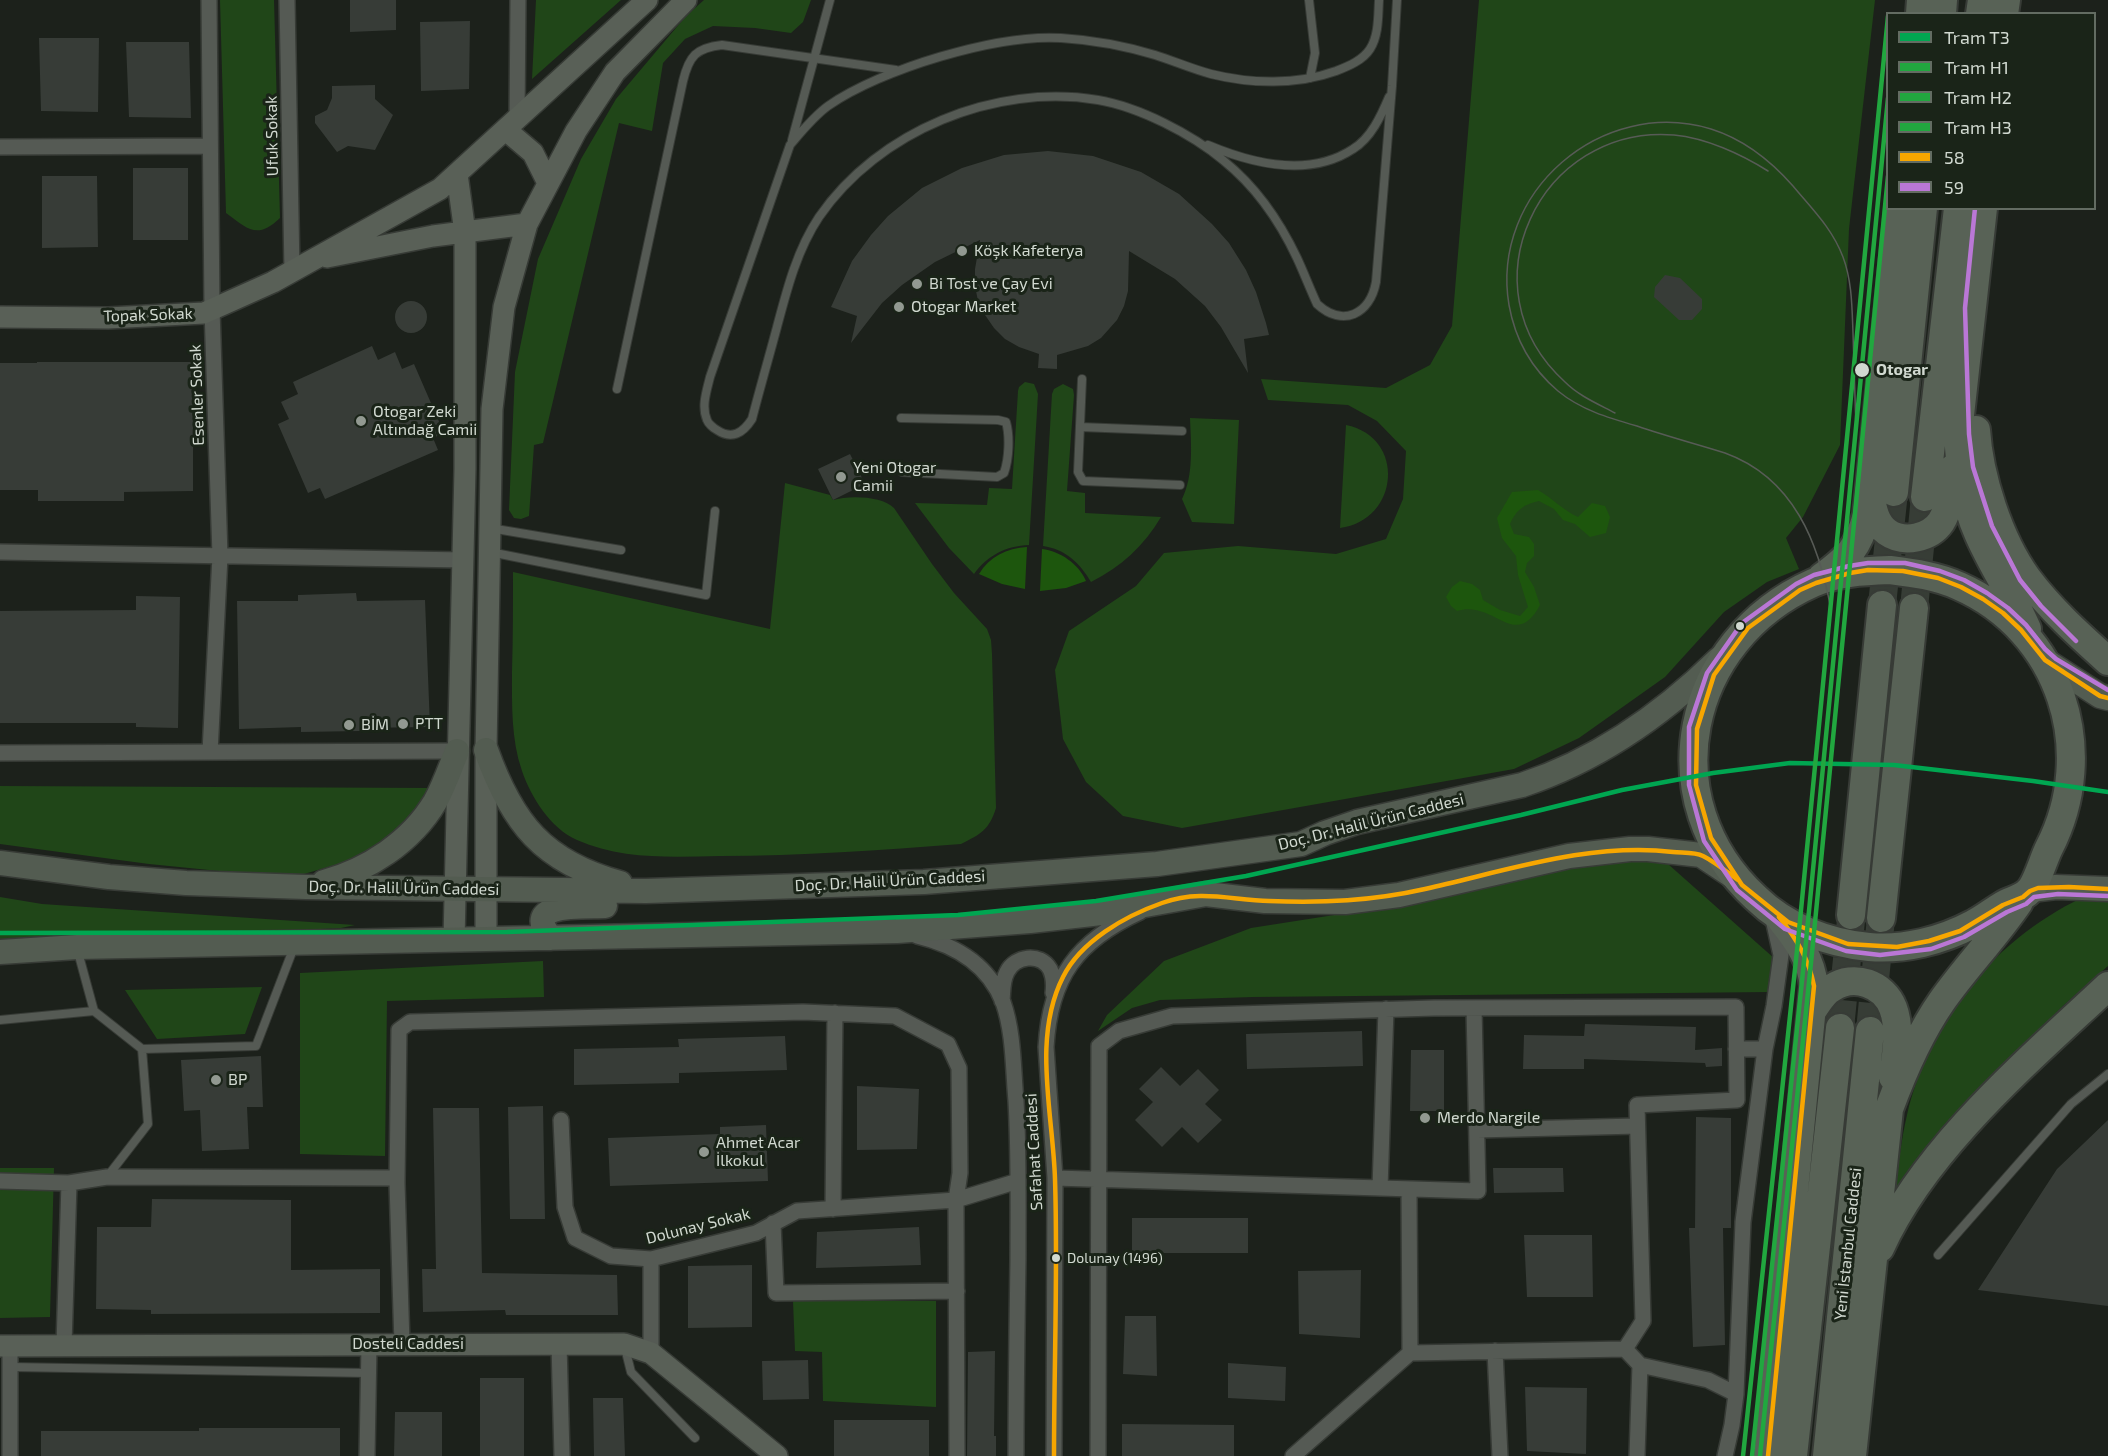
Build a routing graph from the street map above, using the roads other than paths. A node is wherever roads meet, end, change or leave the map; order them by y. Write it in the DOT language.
graph roads {
  1 [pos="209,0"];
  2 [pos="287,0"];
  3 [pos="518,0"];
  4 [pos="647,0"];
  5 [pos="686,0"];
  6 [pos="830,0"];
  7 [pos="1309,0"];
  8 [pos="1379,0"];
  9 [pos="1397,0"];
  10 [pos="814,58"];
  11 [pos="898,70"];
  12 [pos="1310,78"];
  13 [pos="1392,86"];
  14 [pos="512,125"];
  15 [pos="1190,137"];
  16 [pos="790,145"];
  17 [pos="210,146"];
  18 [pos="0,147"];
  19 [pos="457,174"];
  20 [pos="548,183"];
  21 [pos="1899,210"];
  22 [pos="1923,210"];
  23 [pos="1958,210"];
  24 [pos="1983,210"];
  25 [pos="527,224"];
  26 [pos="465,233"];
  27 [pos="312,260"];
  28 [pos="292,271"];
  29 [pos="1972,308"];
  30 [pos="212,309"];
  31 [pos="0,316"];
  32 [pos="1082,379"];
  33 [pos="617,388"];
  34 [pos="901,418"];
  35 [pos="1080,428"];
  36 [pos="1182,430"];
  37 [pos="1958,433"];
  38 [pos="902,472"];
  39 [pos="1180,485"];
  40 [pos="1882,491"];
  41 [pos="1925,496"];
  42 [pos="715,510"];
  43 [pos="489,528"];
  44 [pos="621,550"];
  45 [pos="0,552"];
  46 [pos="489,552"];
  47 [pos="220,556"];
  48 [pos="464,560"];
  49 [pos="1815,582"];
  50 [pos="1882,605"];
  51 [pos="1914,608"];
  52 [pos="1729,650"];
  53 [pos="2039,652"];
  54 [pos="2108,661"];
  55 [pos="2104,698"];
  56 [pos="486,750"];
  57 [pos="457,751"];
  58 [pos="210,752"];
  59 [pos="0,753"];
  60 [pos="0,863"];
  61 [pos="1738,880"];
  62 [pos="306,887"];
  63 [pos="2108,889"];
  64 [pos="455,890"];
  65 [pos="485,890"];
  66 [pos="646,891"];
  67 [pos="2027,893"];
  68 [pos="1163,902"];
  69 [pos="1775,914"];
  70 [pos="1851,915"];
  71 [pos="1881,918"];
  72 [pos="897,931"];
  73 [pos="551,938"];
  74 [pos="486,939"];
  75 [pos="454,940"];
  76 [pos="296,944"];
  77 [pos="77,947"];
  78 [pos="0,952"];
  79 [pos="2108,986"];
  80 [pos="1002,1001"];
  81 [pos="1051,1008"];
  82 [pos="1474,1008"];
  83 [pos="1814,1008"];
  84 [pos="1386,1009"];
  85 [pos="94,1011"];
  86 [pos="835,1013"];
  87 [pos="0,1020"];
  88 [pos="1839,1028"];
  89 [pos="1870,1031"];
  90 [pos="142,1049"];
  91 [pos="1736,1049"];
  92 [pos="1765,1049"];
  93 [pos="2108,1074"];
  94 [pos="1889,1109"];
  95 [pos="561,1120"];
  96 [pos="1637,1126"];
  97 [pos="1477,1130"];
  98 [pos="107,1178"];
  99 [pos="397,1178"];
  100 [pos="1055,1178"];
  101 [pos="1100,1178"];
  102 [pos="0,1181"];
  103 [pos="1018,1181"];
  104 [pos="69,1183"];
  105 [pos="1380,1188"];
  106 [pos="1409,1189"];
  107 [pos="957,1200"];
  108 [pos="833,1209"];
  109 [pos="773,1223"];
  110 [pos="1938,1255"];
  111 [pos="651,1259"];
  112 [pos="1872,1273"];
  113 [pos="957,1291"];
  114 [pos="402,1344"];
  115 [pos="559,1344"];
  116 [pos="624,1344"];
  117 [pos="64,1345"];
  118 [pos="369,1345"];
  119 [pos="5,1346"];
  120 [pos="1625,1349"];
  121 [pos="1495,1352"];
  122 [pos="651,1353"];
  123 [pos="1410,1353"];
  124 [pos="1640,1365"];
  125 [pos="10,1367"];
  126 [pos="369,1373"];
  127 [pos="1736,1394"];
  128 [pos="695,1438"];
  129 [pos="10,1456"];
  130 [pos="367,1456"];
  131 [pos="562,1456"];
  132 [pos="777,1456"];
  133 [pos="957,1456"];
  134 [pos="1016,1456"];
  135 [pos="1054,1456"];
  136 [pos="1098,1456"];
  137 [pos="1293,1456"];
  138 [pos="1500,1456"];
  139 [pos="1637,1456"];
  140 [pos="1725,1456"];
  141 [pos="1768,1456"];
  142 [pos="1793,1456"];
  143 [pos="1827,1456"];
  144 [pos="1852,1456"];
  1 -- 17 [label="street, Esenler Sokak"];
  2 -- 28 [label="street, Ufuk Sokak"];
  3 -- 14 [label="street"];
  4 -- 14 [label="street, Topak Sokak"];
  5 -- 20 [label="street"];
  6 -- 10 [label="lane"];
  7 -- 12 [label="lane"];
  8 -- 12 [label="lane"];
  9 -- 13 [label="lane"];
  10 -- 11 [label="lane"];
  10 -- 16 [label="lane"];
  10 -- 33 [label="lane"];
  11 -- 12 [label="lane"];
  11 -- 16 [label="lane"];
  13 -- 15 [label="lane"];
  13 -- 15 [label="lane"];
  14 -- 19 [label="street, Topak Sokak"];
  14 -- 20 [label="street"];
  15 -- 16 [label="lane"];
  17 -- 18 [label="street"];
  17 -- 30 [label="street, Esenler Sokak"];
  19 -- 26 [label="street"];
  19 -- 27 [label="street, Topak Sokak"];
  20 -- 25 [label="street"];
  21 -- 40 [label="highway"];
  22 -- 40 [label="highway"];
  23 -- 41 [label="highway"];
  24 -- 29 [label="highway"];
  25 -- 26 [label="street"];
  25 -- 43 [label="street"];
  26 -- 27 [label="street"];
  26 -- 48 [label="street"];
  27 -- 28 [label="street, Topak Sokak"];
  28 -- 30 [label="street, Topak Sokak"];
  29 -- 37 [label="highway"];
  29 -- 54 [label="highway"];
  30 -- 31 [label="street, Topak Sokak"];
  30 -- 47 [label="street, Esenler Sokak"];
  32 -- 35 [label="lane"];
  34 -- 38 [label="lane"];
  35 -- 36 [label="lane"];
  35 -- 39 [label="lane"];
  37 -- 40 [label="highway"];
  37 -- 53 [label="highway"];
  40 -- 49 [label="highway"];
  42 -- 46 [label="lane"];
  43 -- 44 [label="lane"];
  43 -- 46 [label="street"];
  45 -- 47 [label="street"];
  46 -- 56 [label="street"];
  47 -- 48 [label="street"];
  47 -- 58 [label="street, Esenler Sokak"];
  48 -- 57 [label="street"];
  49 -- 52 [label="highway"];
  49 -- 53 [label="highway"];
  50 -- 70 [label="highway"];
  51 -- 71 [label="highway"];
  52 -- 61 [label="highway"];
  52 -- 66 [label="main road, Doç. Dr. Halil Ürün Caddesi"];
  53 -- 55 [label="main road"];
  53 -- 67 [label="highway"];
  56 -- 65 [label="street"];
  56 -- 66 [label="main road"];
  57 -- 58 [label="street"];
  57 -- 62 [label="main road"];
  57 -- 64 [label="street"];
  58 -- 59 [label="street"];
  60 -- 62 [label="main road, Doç. Dr. Halil Ürün Caddesi"];
  61 -- 68 [label="main road"];
  61 -- 69 [label="highway"];
  62 -- 64 [label="main road, Doç. Dr. Halil Ürün Caddesi"];
  63 -- 67 [label="main road"];
  64 -- 65 [label="main road, Doç. Dr. Halil Ürün Caddesi"];
  64 -- 75 [label="street"];
  65 -- 66 [label="main road, Doç. Dr. Halil Ürün Caddesi"];
  65 -- 74 [label="street"];
  66 -- 73 [label="main road"];
  67 -- 69 [label="highway"];
  67 -- 94 [label="highway"];
  68 -- 72 [label="main road"];
  68 -- 81 [label="street, Safahat Caddesi"];
  69 -- 83 [label="highway"];
  69 -- 92 [label="street"];
  72 -- 73 [label="main road"];
  72 -- 80 [label="street, Safahat Caddesi"];
  73 -- 74 [label="main road"];
  74 -- 75 [label="main road"];
  75 -- 76 [label="main road"];
  76 -- 77 [label="main road"];
  76 -- 90 [label="lane"];
  77 -- 78 [label="main road"];
  77 -- 85 [label="lane"];
  79 -- 112 [label="highway"];
  80 -- 81 [label="street"];
  80 -- 103 [label="street, Safahat Caddesi"];
  81 -- 100 [label="street, Safahat Caddesi"];
  82 -- 84 [label="street"];
  82 -- 91 [label="street"];
  82 -- 97 [label="street"];
  83 -- 94 [label="highway"];
  83 -- 141 [label="highway"];
  84 -- 101 [label="street"];
  84 -- 105 [label="street"];
  85 -- 87 [label="lane"];
  85 -- 90 [label="lane"];
  86 -- 99 [label="street"];
  86 -- 107 [label="street"];
  86 -- 108 [label="street"];
  88 -- 142 [label="highway"];
  89 -- 143 [label="highway, Yeni İstanbul Caddesi"];
  90 -- 98 [label="lane"];
  91 -- 92 [label="street"];
  91 -- 96 [label="street"];
  92 -- 127 [label="street"];
  93 -- 110 [label="lane"];
  94 -- 112 [label="highway"];
  95 -- 111 [label="street, Dolunay Sokak"];
  96 -- 97 [label="street"];
  96 -- 120 [label="street"];
  97 -- 106 [label="street"];
  98 -- 99 [label="street"];
  98 -- 104 [label="street"];
  99 -- 114 [label="street"];
  100 -- 101 [label="street"];
  100 -- 135 [label="street, Safahat Caddesi"];
  101 -- 105 [label="street"];
  101 -- 136 [label="street"];
  102 -- 104 [label="street"];
  103 -- 107 [label="street, Dolunay Sokak"];
  103 -- 134 [label="street, Safahat Caddesi"];
  104 -- 117 [label="street"];
  105 -- 106 [label="street"];
  106 -- 123 [label="street"];
  107 -- 108 [label="street, Dolunay Sokak"];
  107 -- 113 [label="street"];
  108 -- 109 [label="street, Dolunay Sokak"];
  109 -- 111 [label="street, Dolunay Sokak"];
  109 -- 113 [label="street"];
  111 -- 122 [label="street"];
  112 -- 144 [label="highway"];
  113 -- 133 [label="street"];
  114 -- 115 [label="street, Dosteli Caddesi"];
  114 -- 118 [label="street, Dosteli Caddesi"];
  115 -- 116 [label="street, Dosteli Caddesi"];
  115 -- 131 [label="street"];
  116 -- 122 [label="street, Dosteli Caddesi"];
  116 -- 128 [label="lane"];
  117 -- 118 [label="street, Dosteli Caddesi"];
  117 -- 119 [label="street, Dosteli Caddesi"];
  118 -- 126 [label="street"];
  119 -- 125 [label="street"];
  120 -- 121 [label="street"];
  120 -- 124 [label="street"];
  121 -- 123 [label="street"];
  121 -- 138 [label="street"];
  122 -- 132 [label="street, Dosteli Caddesi"];
  123 -- 137 [label="street"];
  124 -- 127 [label="street"];
  124 -- 139 [label="street"];
  125 -- 126 [label="lane"];
  125 -- 129 [label="street"];
  126 -- 130 [label="street"];
  127 -- 140 [label="street"];
}
